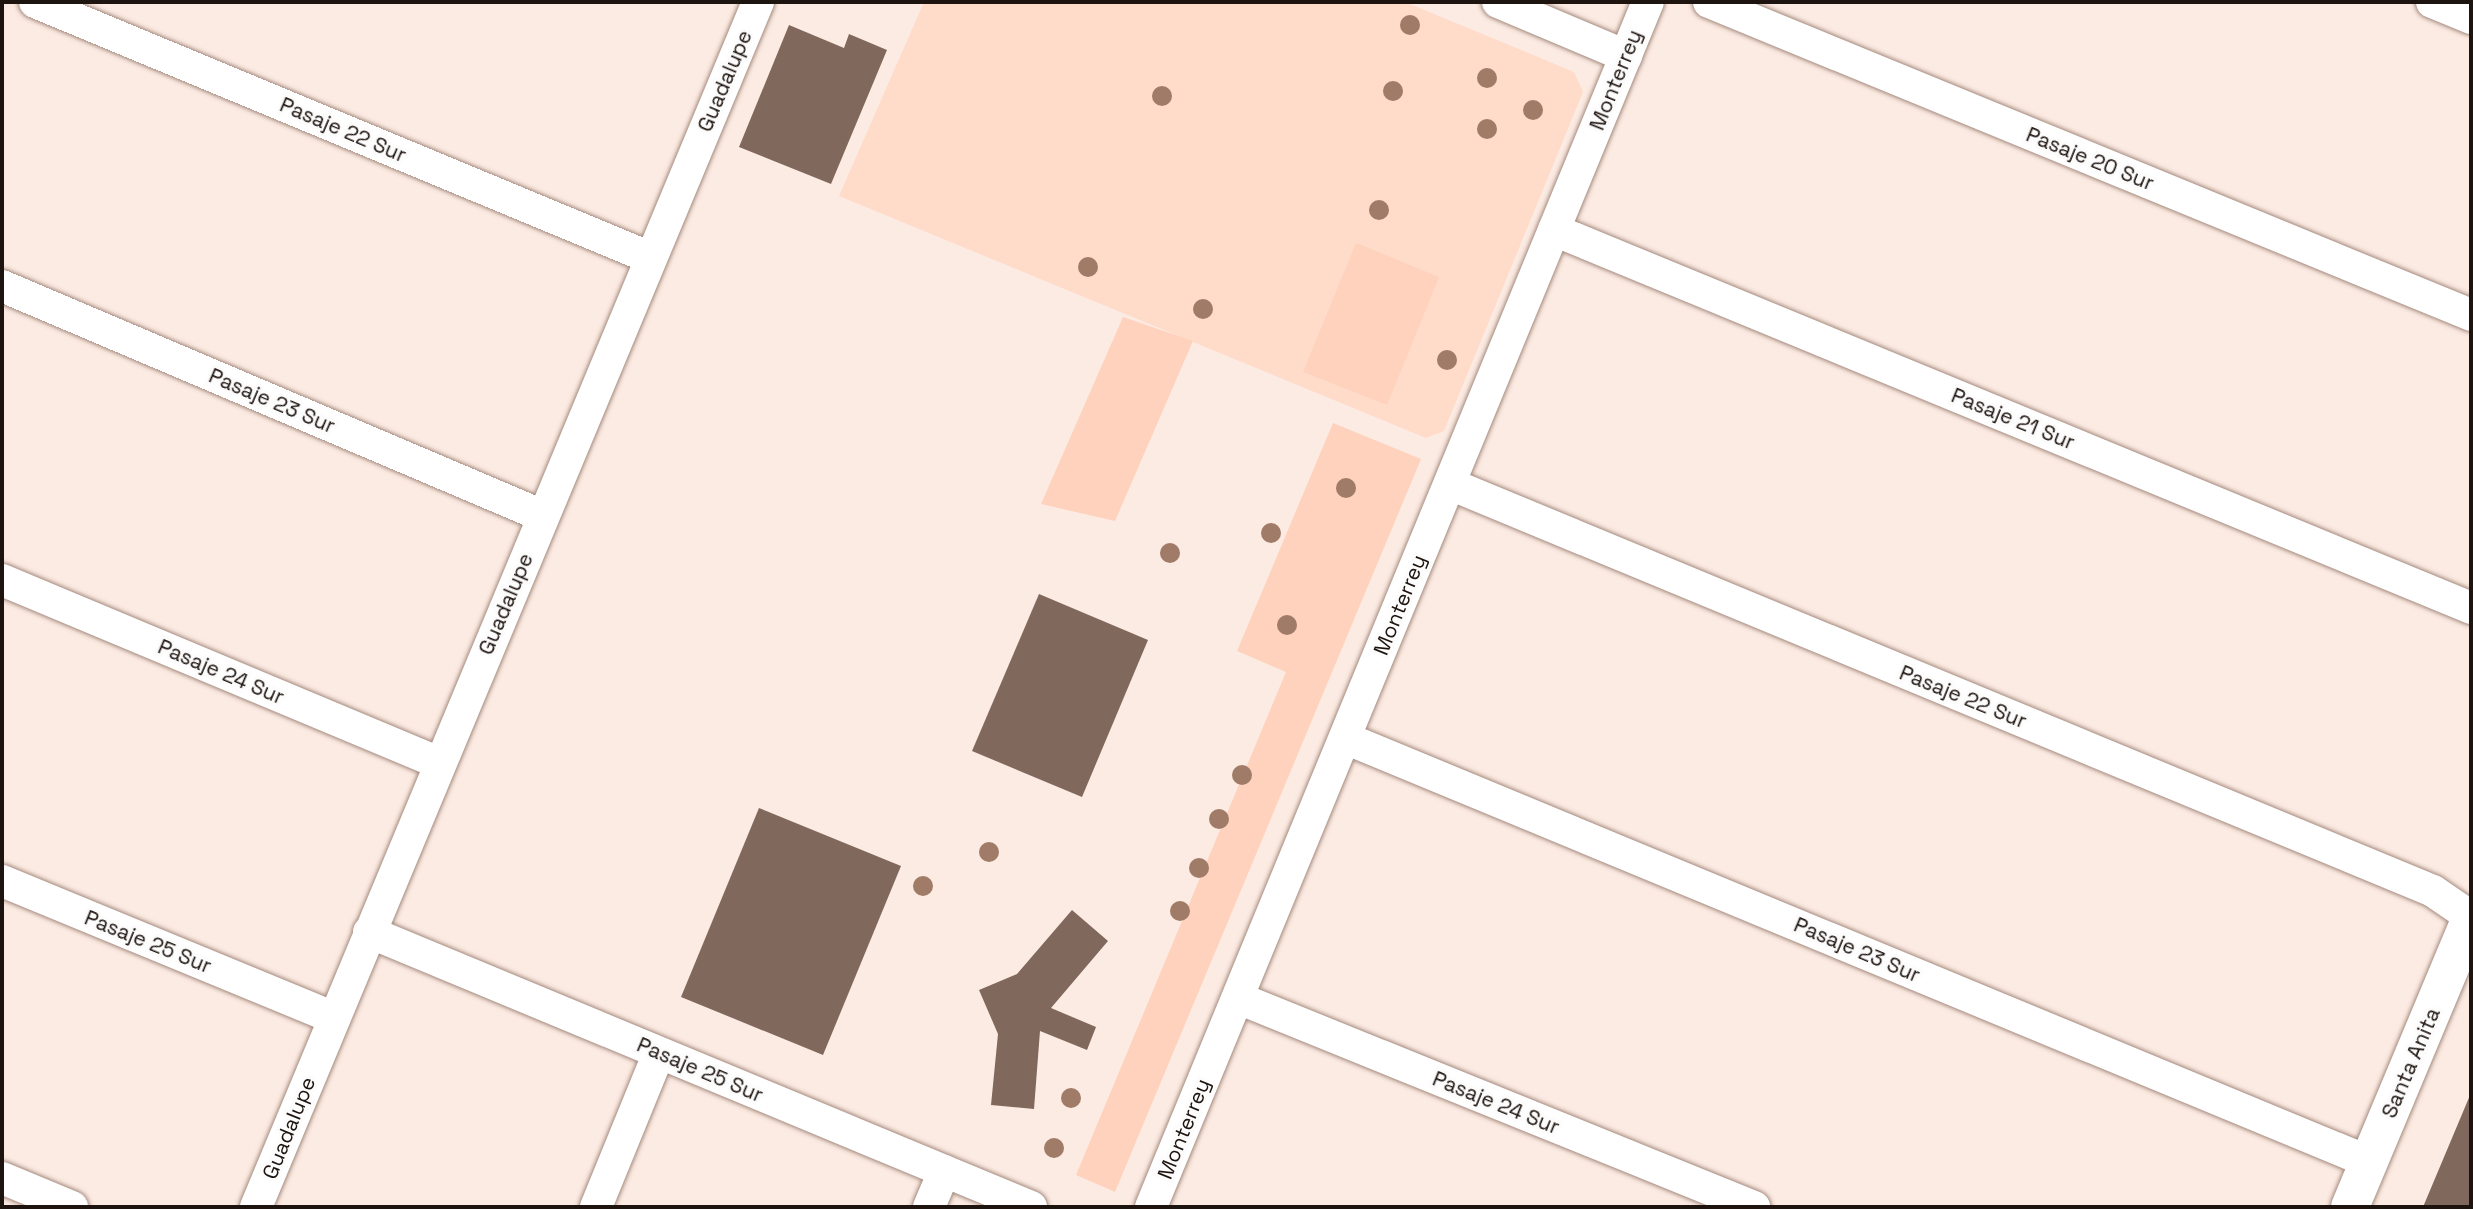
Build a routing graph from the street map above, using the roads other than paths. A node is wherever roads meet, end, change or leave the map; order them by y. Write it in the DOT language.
graph roads {
  1 [pos="35,2"];
  2 [pos="758,2"];
  3 [pos="1498,2"];
  4 [pos="1648,2"];
  5 [pos="1709,2"];
  6 [pos="2432,2"];
  7 [pos="2471,18"];
  8 [pos="1626,56"];
  9 [pos="1555,230"];
  10 [pos="651,258"];
  11 [pos="2,286"];
  12 [pos="2471,315"];
  13 [pos="1450,484"];
  14 [pos="543,516"];
  15 [pos="2,580"];
  16 [pos="2471,608"];
  17 [pos="1345,738"];
  18 [pos="440,763"];
  19 [pos="2,881"];
  20 [pos="2471,918"];
  21 [pos="369,932"];
  22 [pos="1238,999"];
  23 [pos="334,1018"];
  24 [pos="659,1053"];
  25 [pos="2369,1162"];
  26 [pos="944,1171"];
  27 [pos="2,1178"];
  28 [pos="72,1207"];
  29 [pos="256,1207"];
  30 [pos="596,1207"];
  31 [pos="929,1207"];
  32 [pos="1031,1207"];
  33 [pos="1151,1207"];
  34 [pos="1754,1207"];
  35 [pos="2350,1207"];
  1 -- 10 [label="street, Pasaje 22 Sur"];
  2 -- 10 [label="street, Guadalupe"];
  3 -- 8 [label="street"];
  4 -- 8 [label="street, Monterrey"];
  5 -- 12 [label="street, Pasaje 20 Sur"];
  6 -- 7 [label="street"];
  8 -- 9 [label="street, Monterrey"];
  9 -- 13 [label="street, Monterrey"];
  9 -- 16 [label="street, Pasaje 21 Sur"];
  10 -- 14 [label="street, Guadalupe"];
  11 -- 14 [label="street, Pasaje 23 Sur"];
  13 -- 17 [label="street, Monterrey"];
  13 -- 20 [label="street, Pasaje 22 Sur"];
  14 -- 18 [label="street, Guadalupe"];
  15 -- 18 [label="street, Pasaje 24 Sur"];
  17 -- 22 [label="street, Monterrey"];
  17 -- 25 [label="street, Pasaje 23 Sur"];
  18 -- 21 [label="street, Guadalupe"];
  19 -- 23 [label="street, Pasaje 25 Sur"];
  20 -- 25 [label="street, Santa Anita"];
  21 -- 23 [label="street, Guadalupe"];
  21 -- 24 [label="street, Pasaje 25 Sur"];
  22 -- 33 [label="street, Monterrey"];
  22 -- 34 [label="street, Pasaje 24 Sur"];
  23 -- 29 [label="street, Guadalupe"];
  24 -- 26 [label="street, Pasaje 25 Sur"];
  24 -- 30 [label="street"];
  25 -- 35 [label="street, Santa Anita"];
  26 -- 31 [label="street"];
  26 -- 32 [label="street, Pasaje 25 Sur"];
  27 -- 28 [label="street"];
}
